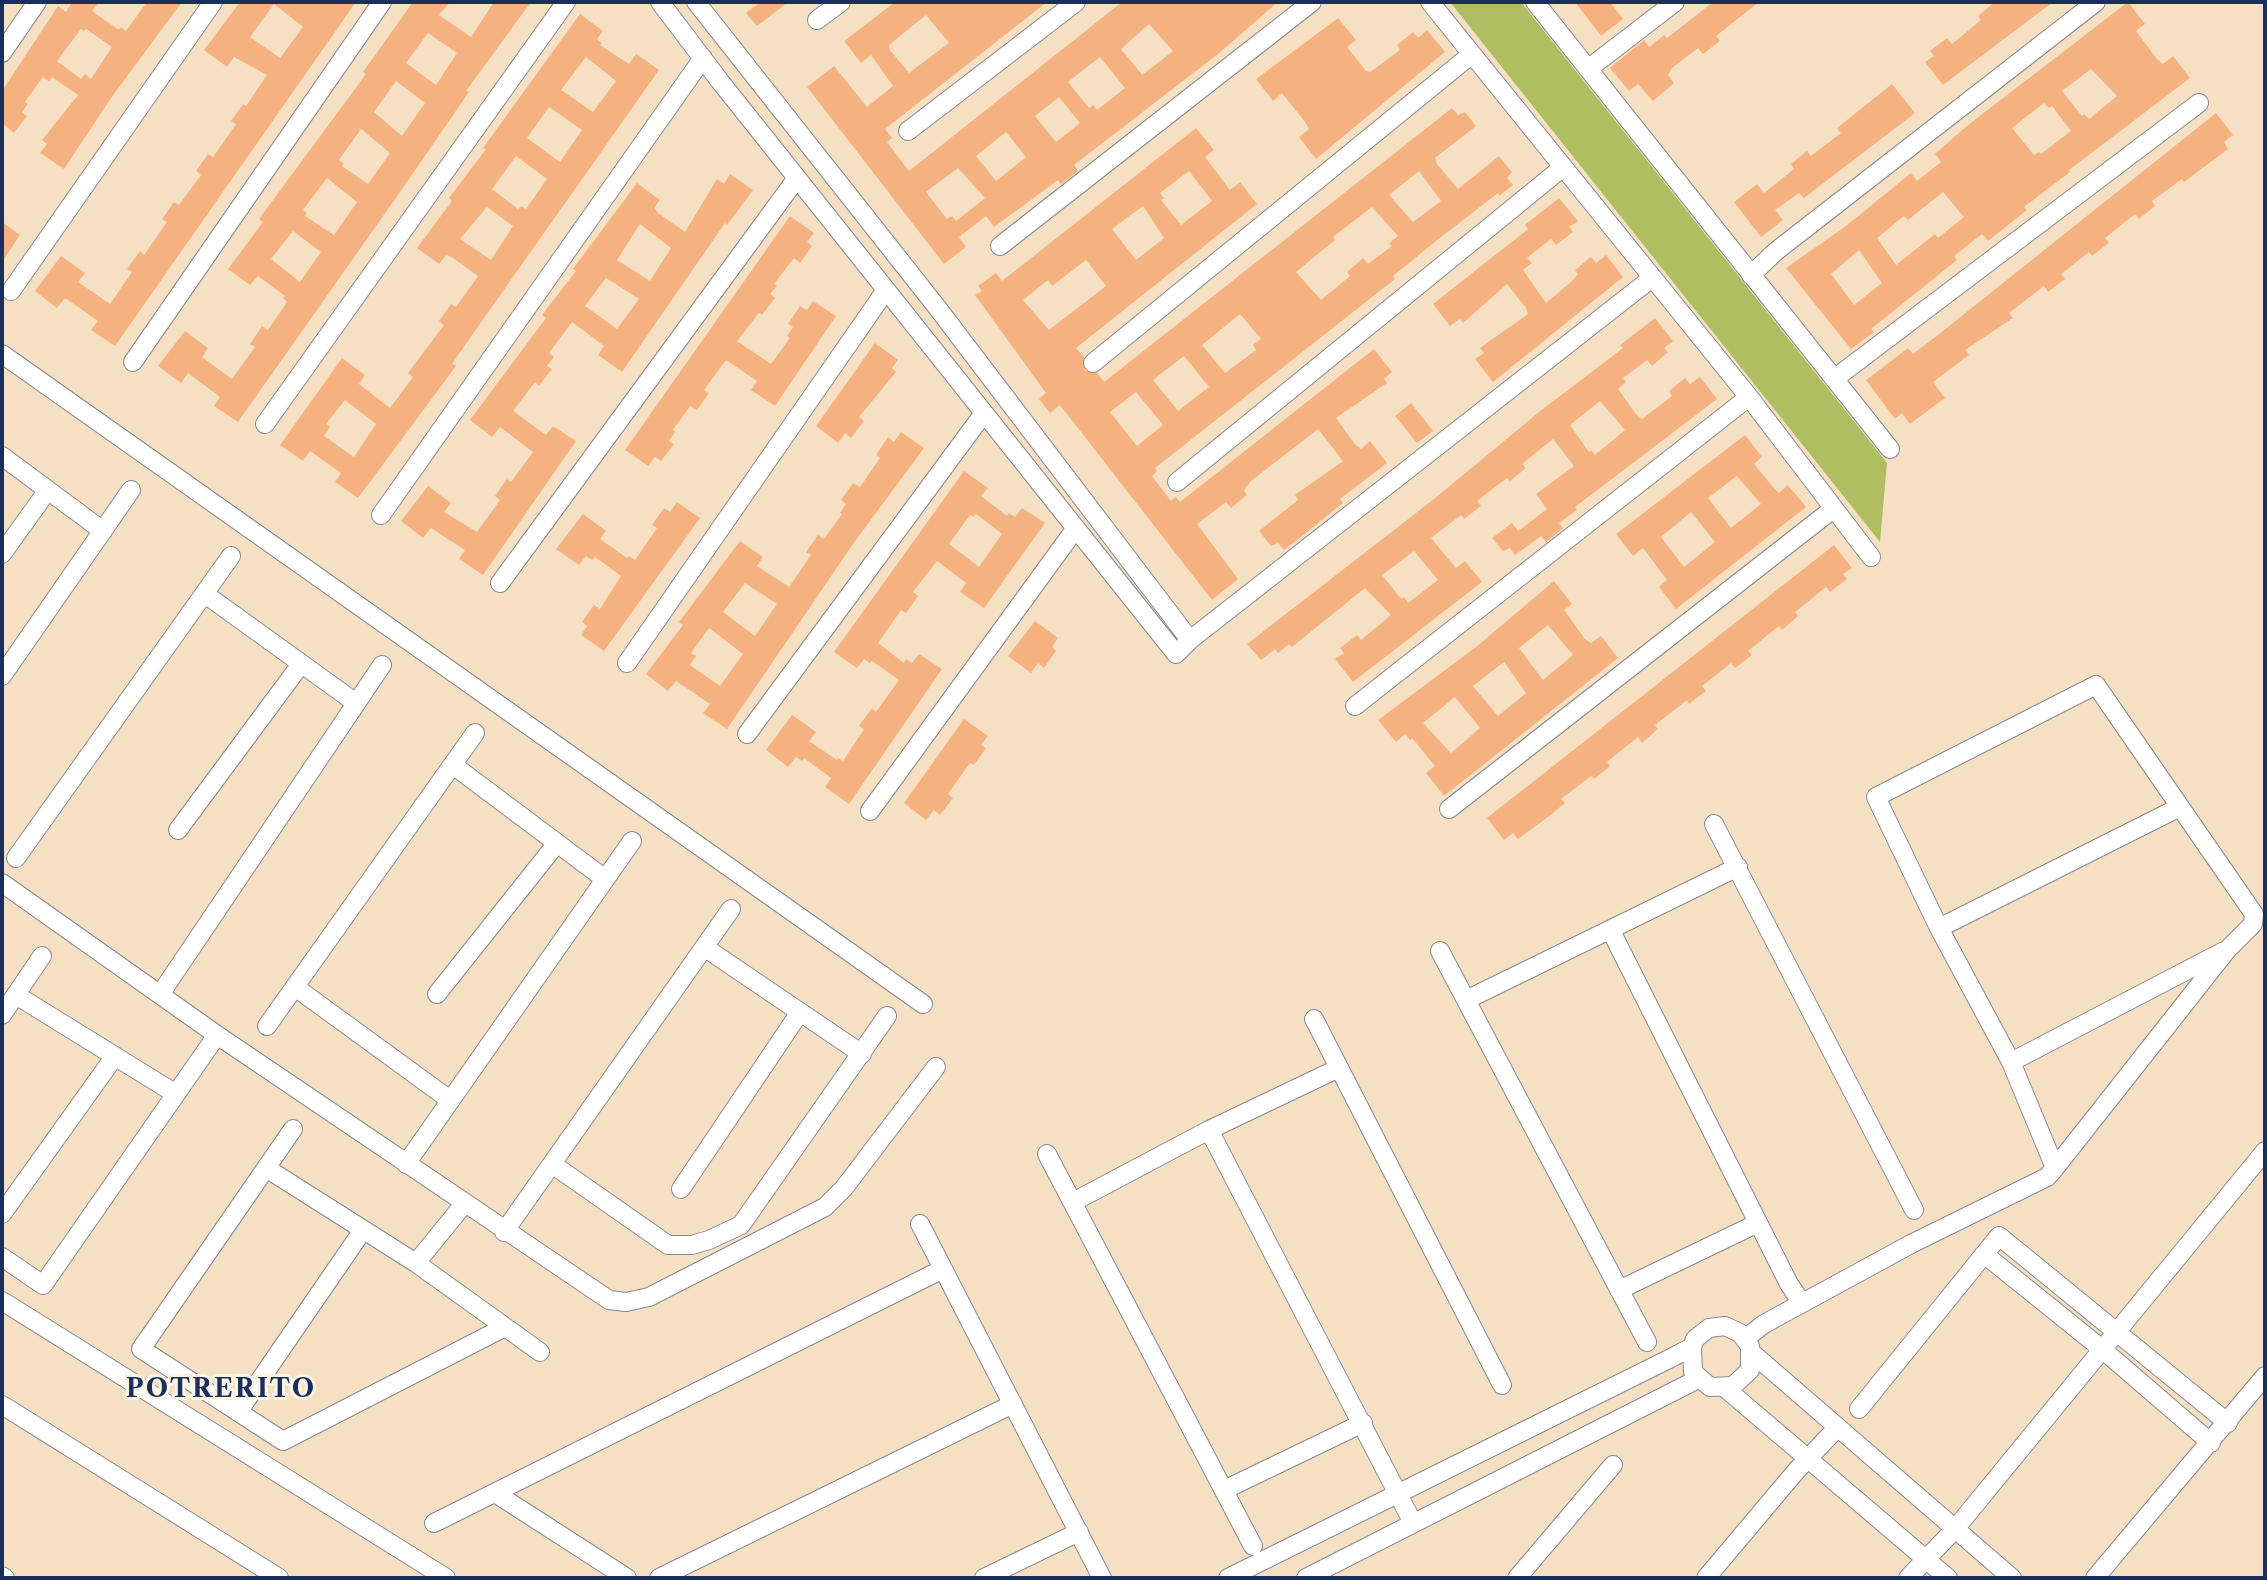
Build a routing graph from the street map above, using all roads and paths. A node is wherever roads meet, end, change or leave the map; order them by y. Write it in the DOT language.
graph roads {
  1 [pos="37,2"];
  2 [pos="213,2"];
  3 [pos="382,2"];
  4 [pos="566,2"];
  5 [pos="660,2"];
  6 [pos="696,2"];
  7 [pos="841,2"];
  8 [pos="1076,2"];
  9 [pos="1312,2"];
  10 [pos="1430,2"];
  11 [pos="1535,2"];
  12 [pos="1675,2"];
  13 [pos="2096,2"];
  14 [pos="817,20"];
  15 [pos="2,53"];
  16 [pos="1472,54"];
  17 [pos="703,58"];
  18 [pos="1588,69"];
  19 [pos="2199,103"];
  20 [pos="908,131"];
  21 [pos="1562,167"];
  22 [pos="797,178"];
  23 [pos="1000,246"];
  24 [pos="1751,275"];
  25 [pos="1652,278"];
  26 [pos="886,290"];
  27 [pos="11,291"];
  28 [pos="936,306"];
  29 [pos="914,324"];
  30 [pos="2,354"];
  31 [pos="133,362"];
  32 [pos="1093,363"];
  33 [pos="1834,379"];
  34 [pos="1749,397"];
  35 [pos="984,413"];
  36 [pos="265,424"];
  37 [pos="1890,449"];
  38 [pos="2,456"];
  39 [pos="1177,482"];
  40 [pos="48,490"];
  41 [pos="131,490"];
  42 [pos="1832,509"];
  43 [pos="381,515"];
  44 [pos="1076,528"];
  45 [pos="103,531"];
  46 [pos="2,554"];
  47 [pos="231,556"];
  48 [pos="1871,557"];
  49 [pos="500,583"];
  50 [pos="205,594"];
  51 [pos="1190,640"];
  52 [pos="626,663"];
  53 [pos="301,664"];
  54 [pos="382,665"];
  55 [pos="2,676"];
  56 [pos="356,703"];
  57 [pos="1355,706"];
  58 [pos="475,733"];
  59 [pos="747,734"];
  60 [pos="453,765"];
  61 [pos="2178,808"];
  62 [pos="1449,809"];
  63 [pos="870,811"];
  64 [pos="1714,824"];
  65 [pos="178,830"];
  66 [pos="632,841"];
  67 [pos="557,843"];
  68 [pos="16,859"];
  69 [pos="1738,867"];
  70 [pos="605,879"];
  71 [pos="2,883"];
  72 [pos="731,909"];
  73 [pos="1939,928"];
  74 [pos="1611,931"];
  75 [pos="704,947"];
  76 [pos="2227,950"];
  77 [pos="1440,951"];
  78 [pos="42,956"];
  79 [pos="295,987"];
  80 [pos="161,993"];
  81 [pos="16,995"];
  82 [pos="437,995"];
  83 [pos="1466,1000"];
  84 [pos="923,1004"];
  85 [pos="800,1012"];
  86 [pos="2,1015"];
  87 [pos="887,1016"];
  88 [pos="1314,1019"];
  89 [pos="267,1026"];
  90 [pos="217,1035"];
  91 [pos="862,1054"];
  92 [pos="115,1056"];
  93 [pos="2011,1062"];
  94 [pos="936,1067"];
  95 [pos="1339,1068"];
  96 [pos="176,1094"];
  97 [pos="450,1100"];
  98 [pos="293,1129"];
  99 [pos="1209,1130"];
  100 [pos="2265,1150"];
  101 [pos="1047,1154"];
  102 [pos="406,1164"];
  103 [pos="552,1164"];
  104 [pos="266,1168"];
  105 [pos="2055,1168"];
  106 [pos="681,1189"];
  107 [pos="1073,1202"];
  108 [pos="464,1204"];
  109 [pos="1914,1210"];
  110 [pos="2,1214"];
  111 [pos="1758,1223"];
  112 [pos="920,1224"];
  113 [pos="363,1230"];
  114 [pos="504,1232"];
  115 [pos="1984,1254"];
  116 [pos="2,1257"];
  117 [pos="416,1263"];
  118 [pos="943,1269"];
  119 [pos="1619,1290"];
  120 [pos="2,1301"];
  121 [pos="1802,1303"];
  122 [pos="1764,1324"];
  123 [pos="1717,1326"];
  124 [pos="505,1327"];
  125 [pos="2118,1330"];
  126 [pos="1647,1342"];
  127 [pos="1692,1346"];
  128 [pos="1749,1346"];
  129 [pos="2102,1349"];
  130 [pos="540,1352"];
  131 [pos="2265,1376"];
  132 [pos="1698,1379"];
  133 [pos="1502,1385"];
  134 [pos="1725,1388"];
  135 [pos="1013,1404"];
  136 [pos="2,1405"];
  137 [pos="1858,1409"];
  138 [pos="238,1412"];
  139 [pos="1363,1423"];
  140 [pos="2228,1423"];
  141 [pos="1837,1428"];
  142 [pos="2211,1443"];
  143 [pos="1808,1459"];
  144 [pos="1613,1465"];
  145 [pos="1224,1490"];
  146 [pos="495,1493"];
  147 [pos="1396,1494"];
  148 [pos="434,1523"];
  149 [pos="1413,1523"];
  150 [pos="1955,1529"];
  151 [pos="1079,1532"];
  152 [pos="1253,1546"];
  153 [pos="1925,1559"];
  154 [pos="279,1578"];
  155 [pos="446,1578"];
  156 [pos="627,1578"];
  157 [pos="659,1578"];
  158 [pos="984,1578"];
  159 [pos="1102,1578"];
  160 [pos="1228,1578"];
  161 [pos="1306,1578"];
  162 [pos="1517,1578"];
  163 [pos="1706,1578"];
  164 [pos="1908,1578"];
  165 [pos="1948,1578"];
  166 [pos="2012,1578"];
  167 [pos="2095,1578"];
  1 -- 15 [label="street"];
  2 -- 27 [label="street"];
  3 -- 31 [label="street"];
  4 -- 36 [label="street"];
  5 -- 17 [label="street"];
  6 -- 28 [label="street"];
  7 -- 14 [label="street"];
  8 -- 20 [label="street"];
  9 -- 23 [label="street"];
  10 -- 16 [label="street"];
  11 -- 18 [label="street"];
  12 -- 18 [label="street"];
  13 -- 24 [label="street"];
  16 -- 21 [label="street"];
  16 -- 32 [label="street"];
  17 -- 22 [label="street"];
  17 -- 43 [label="street"];
  18 -- 24 [label="street"];
  19 -- 33 [label="street"];
  21 -- 25 [label="street"];
  21 -- 39 [label="street"];
  22 -- 26 [label="street"];
  22 -- 49 [label="street"];
  24 -- 33 [label="street"];
  25 -- 34 [label="street"];
  25 -- 51 [label="street"];
  26 -- 29 [label="street"];
  26 -- 52 [label="street"];
  28 -- 29 [label="street"];
  28 -- 51 [label="street"];
  29 -- 35 [label="street"];
  30 -- 84 [label="street"];
  33 -- 37 [label="street"];
  34 -- 42 [label="street"];
  34 -- 57 [label="street"];
  35 -- 44 [label="street"];
  35 -- 59 [label="street"];
  38 -- 40 [label="street"];
  40 -- 45 [label="street"];
  40 -- 46 [label="street"];
  41 -- 45 [label="street"];
  42 -- 48 [label="street"];
  42 -- 62 [label="street"];
  44 -- 51 [label="street"];
  44 -- 63 [label="street"];
  45 -- 55 [label="street"];
  47 -- 50 [label="street"];
  50 -- 53 [label="street"];
  50 -- 68 [label="street"];
  53 -- 56 [label="street"];
  53 -- 65 [label="street"];
  54 -- 56 [label="street"];
  56 -- 80 [label="street"];
  58 -- 60 [label="street"];
  60 -- 67 [label="street"];
  60 -- 79 [label="street"];
  61 -- 73 [label="street"];
  61 -- 73 [label="street"];
  61 -- 76 [label="street"];
  64 -- 69 [label="street"];
  66 -- 70 [label="street"];
  67 -- 70 [label="street"];
  67 -- 82 [label="street"];
  69 -- 74 [label="street"];
  69 -- 109 [label="street"];
  70 -- 97 [label="street"];
  71 -- 80 [label="street"];
  72 -- 75 [label="street"];
  73 -- 93 [label="street"];
  74 -- 83 [label="street"];
  74 -- 111 [label="street"];
  75 -- 85 [label="street"];
  75 -- 103 [label="street"];
  76 -- 93 [label="street"];
  76 -- 105 [label="street"];
  77 -- 83 [label="street"];
  78 -- 81 [label="street"];
  79 -- 89 [label="street"];
  79 -- 97 [label="street"];
  80 -- 90 [label="street"];
  81 -- 86 [label="street"];
  81 -- 92 [label="street"];
  83 -- 119 [label="street"];
  85 -- 91 [label="street"];
  85 -- 106 [label="street"];
  87 -- 91 [label="street"];
  88 -- 95 [label="street"];
  90 -- 96 [label="street"];
  90 -- 102 [label="street"];
  91 -- 103 [label="street"];
  92 -- 96 [label="street"];
  92 -- 110 [label="street"];
  93 -- 105 [label="street"];
  94 -- 114 [label="street"];
  95 -- 99 [label="street"];
  95 -- 133 [label="street"];
  96 -- 116 [label="street"];
  97 -- 102 [label="street"];
  98 -- 104 [label="street"];
  99 -- 107 [label="street"];
  99 -- 139 [label="street"];
  100 -- 125 [label="street"];
  101 -- 107 [label="street"];
  102 -- 108 [label="street"];
  103 -- 114 [label="street"];
  104 -- 113 [label="street"];
  104 -- 138 [label="street"];
  105 -- 121 [label="street"];
  107 -- 145 [label="street"];
  108 -- 114 [label="street"];
  108 -- 117 [label="street"];
  111 -- 119 [label="street"];
  111 -- 121 [label="street"];
  112 -- 118 [label="street"];
  113 -- 117 [label="street"];
  113 -- 138 [label="street"];
  115 -- 125 [label="street"];
  115 -- 129 [label="street"];
  115 -- 137 [label="street"];
  117 -- 124 [label="street"];
  118 -- 135 [label="street"];
  118 -- 146 [label="street"];
  119 -- 126 [label="street"];
  120 -- 155 [label="street"];
  121 -- 122 [label="street"];
  122 -- 123 [label="street"];
  122 -- 128 [label="street"];
  123 -- 127 [label="street"];
  123 -- 128 [label="street"];
  124 -- 130 [label="street"];
  124 -- 138 [label="street"];
  125 -- 129 [label="street"];
  125 -- 140 [label="street"];
  127 -- 132 [label="street"];
  127 -- 147 [label="street"];
  128 -- 134 [label="street"];
  128 -- 141 [label="street"];
  129 -- 142 [label="street"];
  129 -- 150 [label="street"];
  131 -- 140 [label="street"];
  132 -- 134 [label="street"];
  132 -- 149 [label="street"];
  134 -- 143 [label="street"];
  135 -- 151 [label="street"];
  135 -- 157 [label="street"];
  136 -- 154 [label="street"];
  139 -- 145 [label="street"];
  139 -- 147 [label="street"];
  140 -- 142 [label="street"];
  141 -- 143 [label="street"];
  141 -- 150 [label="street"];
  142 -- 167 [label="street"];
  143 -- 153 [label="street"];
  143 -- 163 [label="street"];
  144 -- 162 [label="street"];
  145 -- 152 [label="street"];
  146 -- 148 [label="street"];
  146 -- 156 [label="street"];
  147 -- 149 [label="street"];
  147 -- 160 [label="street"];
  149 -- 161 [label="street"];
  150 -- 153 [label="street"];
  150 -- 166 [label="street"];
  151 -- 158 [label="street"];
  151 -- 159 [label="street"];
  153 -- 164 [label="street"];
  153 -- 165 [label="street"];
}
